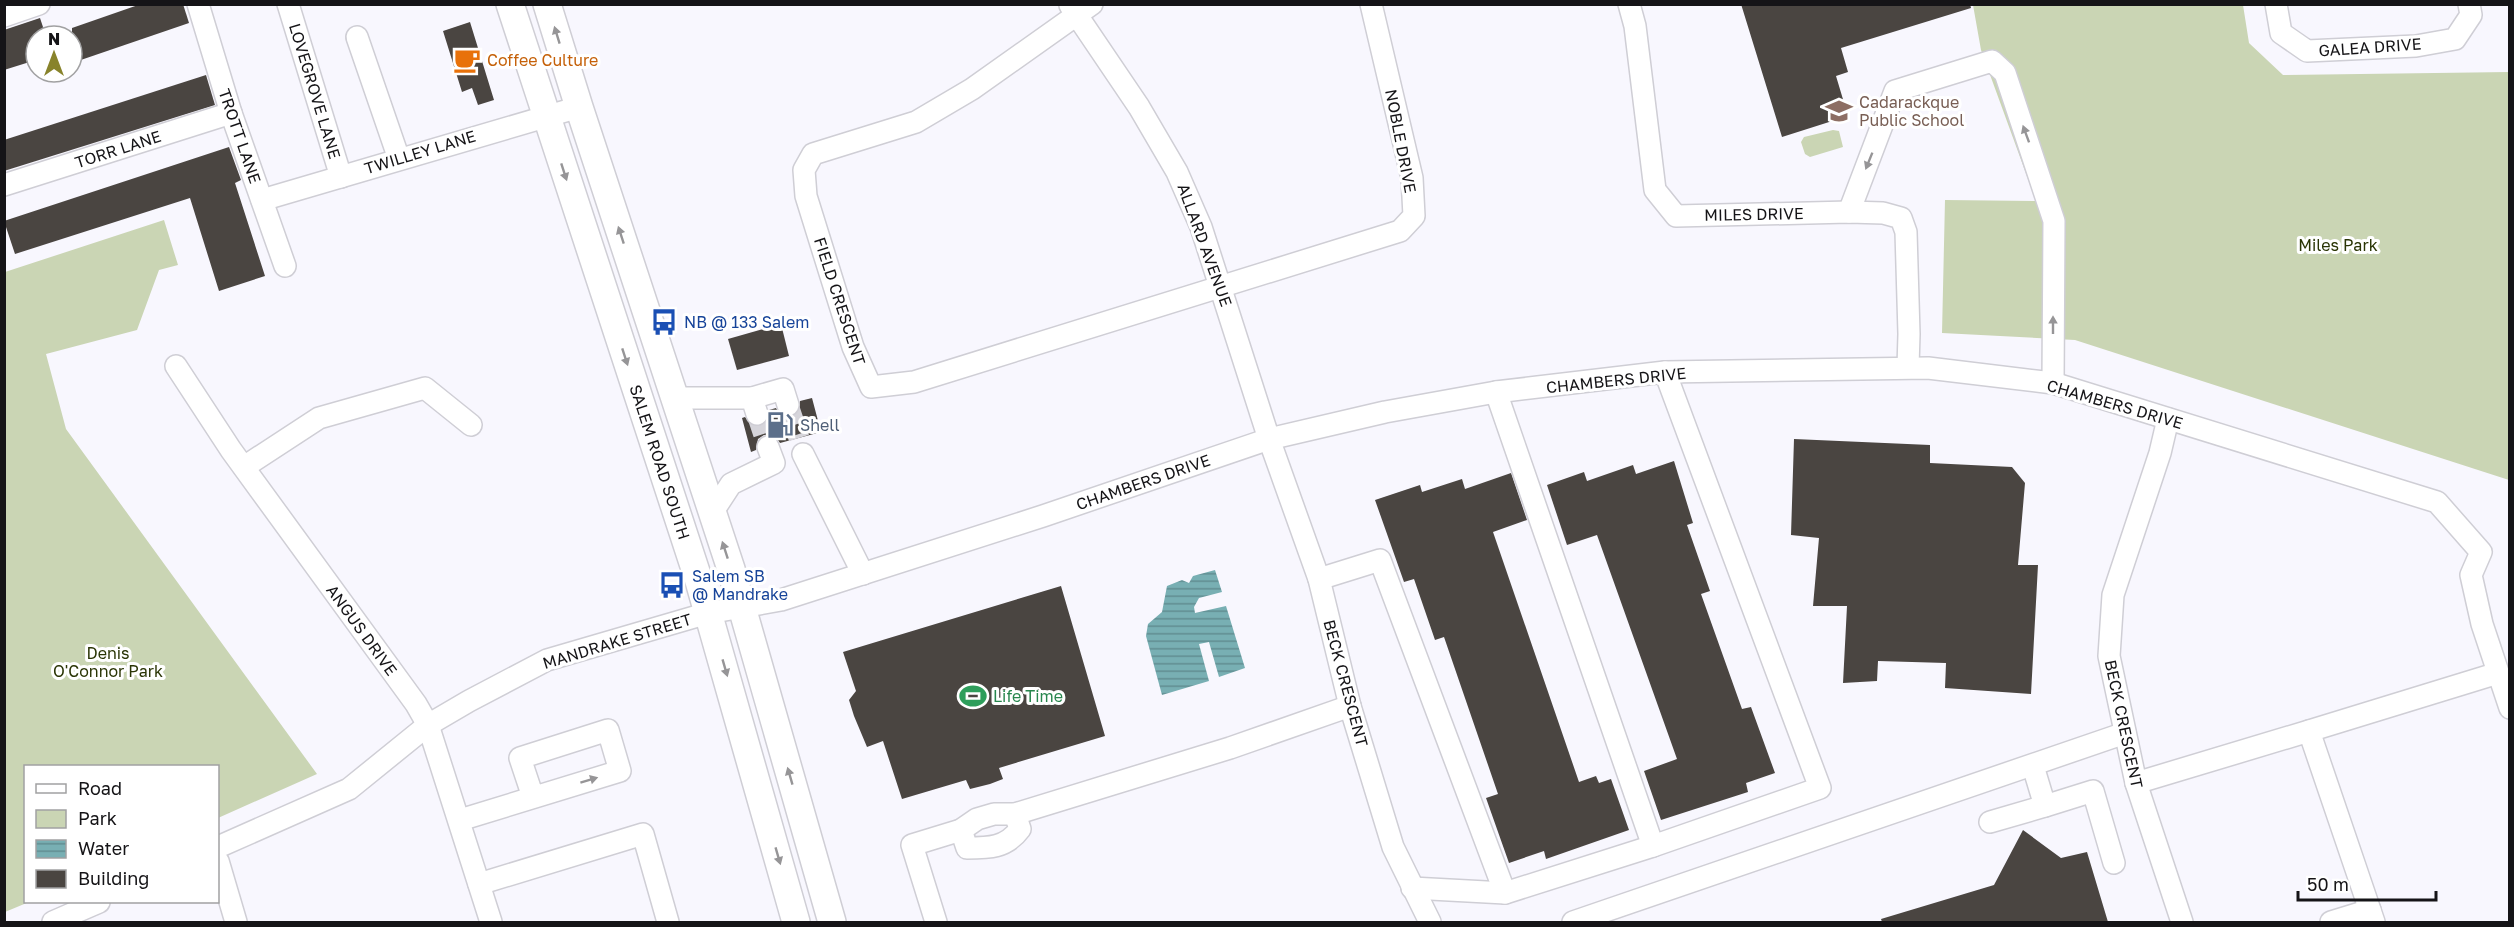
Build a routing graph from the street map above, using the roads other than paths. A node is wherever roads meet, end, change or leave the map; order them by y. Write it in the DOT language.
graph roads {
  1 [pos="39,4"];
  2 [pos="198,4"];
  3 [pos="288,4"];
  4 [pos="510,4"];
  5 [pos="547,4"];
  6 [pos="1371,4"];
  7 [pos="1629,4"];
  8 [pos="2276,4"];
  9 [pos="2469,4"];
  10 [pos="1079,8"];
  11 [pos="4,16"];
  12 [pos="357,37"];
  13 [pos="579,106"];
  14 [pos="231,113"];
  15 [pos="546,116"];
  16 [pos="399,159"];
  17 [pos="341,177"];
  18 [pos="4,185"];
  19 [pos="262,200"];
  20 [pos="1849,212"];
  21 [pos="285,266"];
  22 [pos="1221,285"];
  23 [pos="176,366"];
  24 [pos="1908,367"];
  25 [pos="1665,372"];
  26 [pos="2053,383"];
  27 [pos="1496,392"];
  28 [pos="675,398"];
  29 [pos="788,405"];
  30 [pos="2168,419"];
  31 [pos="471,425"];
  32 [pos="1269,440"];
  33 [pos="244,467"];
  34 [pos="712,513"];
  35 [pos="863,574"];
  36 [pos="1319,579"];
  37 [pos="741,606"];
  38 [pos="708,613"];
  39 [pos="2498,673"];
  40 [pos="1350,706"];
  41 [pos="2510,708"];
  42 [pos="428,725"];
  43 [pos="2310,731"];
  44 [pos="2125,733"];
  45 [pos="2033,766"];
  46 [pos="2136,783"];
  47 [pos="533,797"];
  48 [pos="2045,806"];
  49 [pos="1015,814"];
  50 [pos="460,820"];
  51 [pos="1990,822"];
  52 [pos="961,830"];
  53 [pos="1653,846"];
  54 [pos="219,848"];
  55 [pos="2114,863"];
  56 [pos="219,864"];
  57 [pos="479,884"];
  58 [pos="1412,888"];
  59 [pos="1505,893"];
  60 [pos="97,903"];
  61 [pos="2372,916"];
  62 [pos="53,922"];
  63 [pos="236,922"];
  64 [pos="491,922"];
  65 [pos="668,922"];
  66 [pos="796,922"];
  67 [pos="832,922"];
  68 [pos="936,922"];
  69 [pos="1430,922"];
  70 [pos="1573,922"];
  71 [pos="2182,922"];
  72 [pos="2331,922"];
  1 -- 11 [label="street"];
  2 -- 14 [label="street, TROTT LANE"];
  3 -- 17 [label="street, LOVEGROVE LANE"];
  4 -- 15 [label="main road, SALEM ROAD SOUTH"];
  13 -- 5 [label="main road, SALEM ROAD SOUTH, one-way"];
  6 -- 22 [label="street, NOBLE DRIVE"];
  7 -- 20 [label="street, MILES DRIVE"];
  8 -- 9 [label="street, GALEA DRIVE"];
  10 -- 22 [label="street, ALLARD AVENUE"];
  10 -- 22 [label="street, FIELD CRESCENT"];
  12 -- 16 [label="street"];
  13 -- 15 [label="street, TWILLEY LANE"];
  28 -- 13 [label="main road, SALEM ROAD SOUTH, one-way"];
  14 -- 18 [label="street, TORR LANE"];
  14 -- 19 [label="street, TROTT LANE"];
  15 -- 16 [label="street, TWILLEY LANE"];
  15 -- 38 [label="main road, SALEM ROAD SOUTH, one-way"];
  16 -- 17 [label="street, TWILLEY LANE"];
  17 -- 19 [label="street, TWILLEY LANE"];
  19 -- 21 [label="street, TROTT LANE"];
  20 -- 24 [label="street, MILES DRIVE"];
  26 -- 20 [label="street, one-way"];
  22 -- 32 [label="street, ALLARD AVENUE"];
  23 -- 33 [label="street, ANGUS DRIVE"];
  24 -- 25 [label="street, CHAMBERS DRIVE"];
  24 -- 26 [label="street, CHAMBERS DRIVE"];
  25 -- 27 [label="street, CHAMBERS DRIVE"];
  25 -- 53 [label="street"];
  26 -- 30 [label="street, CHAMBERS DRIVE"];
  27 -- 32 [label="street, CHAMBERS DRIVE"];
  27 -- 53 [label="street"];
  28 -- 29 [label="street"];
  28 -- 34 [label="main road, SALEM ROAD SOUTH"];
  30 -- 39 [label="street, CHAMBERS DRIVE"];
  30 -- 44 [label="street, BECK CRESCENT"];
  31 -- 33 [label="street"];
  32 -- 35 [label="street, CHAMBERS DRIVE"];
  32 -- 36 [label="street, BECK CRESCENT"];
  33 -- 42 [label="street, ANGUS DRIVE"];
  34 -- 35 [label="street"];
  37 -- 34 [label="main road, SALEM ROAD SOUTH, one-way"];
  35 -- 37 [label="street, CHAMBERS DRIVE"];
  36 -- 40 [label="street, BECK CRESCENT"];
  36 -- 59 [label="street"];
  37 -- 38 [label="street, MANDRAKE STREET"];
  67 -- 37 [label="main road, SALEM ROAD SOUTH, one-way"];
  38 -- 42 [label="street, MANDRAKE STREET"];
  38 -- 66 [label="main road, SALEM ROAD SOUTH, one-way"];
  39 -- 41 [label="street"];
  39 -- 43 [label="street"];
  40 -- 49 [label="street"];
  40 -- 58 [label="street, BECK CRESCENT"];
  42 -- 50 [label="street, ANGUS DRIVE"];
  42 -- 54 [label="street, MANDRAKE STREET"];
  43 -- 46 [label="street"];
  43 -- 61 [label="street"];
  44 -- 45 [label="street"];
  44 -- 46 [label="street, BECK CRESCENT"];
  45 -- 48 [label="street"];
  45 -- 70 [label="street"];
  46 -- 71 [label="street, BECK CRESCENT"];
  47 -- 47 [label="street, one-way"];
  47 -- 50 [label="street"];
  48 -- 51 [label="street"];
  48 -- 55 [label="street"];
  49 -- 52 [label="street"];
  49 -- 52 [label="street"];
  50 -- 57 [label="street, ANGUS DRIVE"];
  52 -- 68 [label="street"];
  53 -- 59 [label="street"];
  56 -- 63 [label="street"];
  57 -- 64 [label="street, ANGUS DRIVE"];
  57 -- 65 [label="street"];
  58 -- 59 [label="street"];
  58 -- 69 [label="street, BECK CRESCENT"];
  60 -- 62 [label="street"];
  61 -- 72 [label="street"];
}
